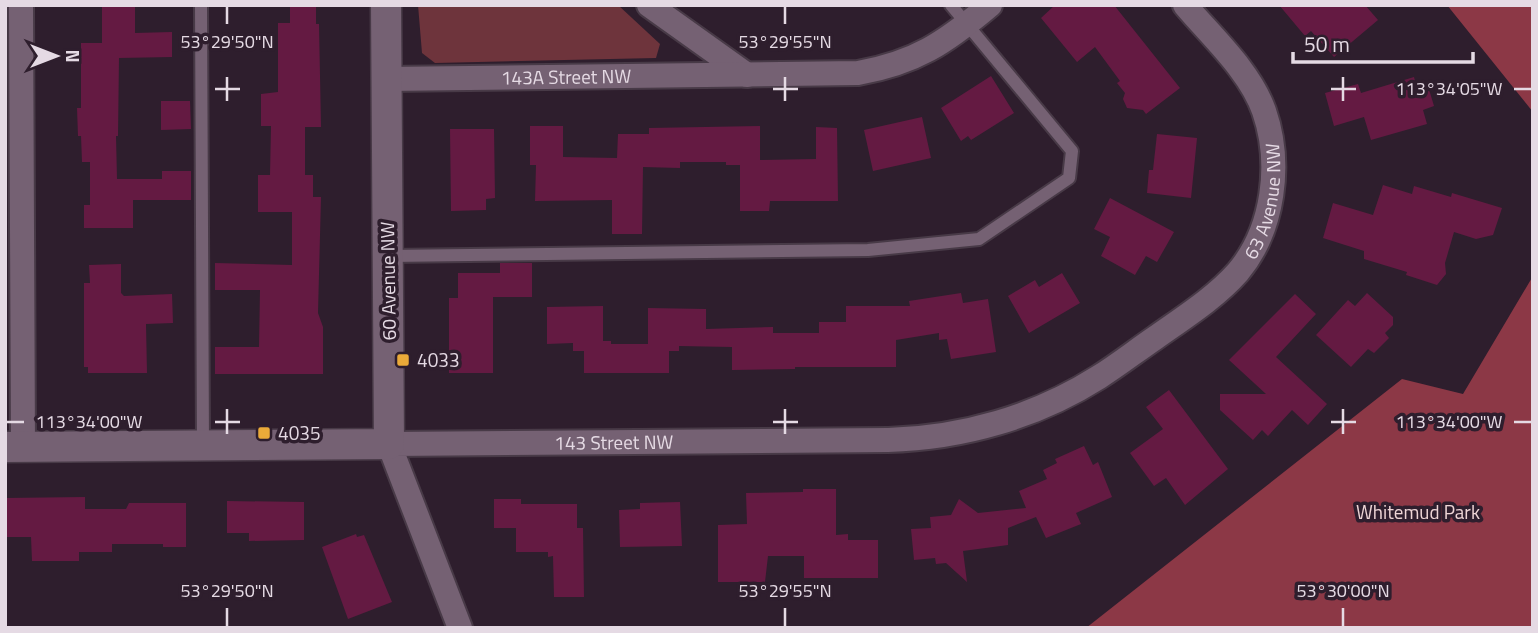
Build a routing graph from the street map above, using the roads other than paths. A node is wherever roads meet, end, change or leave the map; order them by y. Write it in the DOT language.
graph roads {
  1 [pos="21,5"];
  2 [pos="201,5"];
  3 [pos="386,5"];
  4 [pos="649,5"];
  5 [pos="951,5"];
  6 [pos="989,5"];
  7 [pos="1185,5"];
  8 [pos="967,25"];
  9 [pos="747,75"];
  10 [pos="386,79"];
  11 [pos="388,256"];
  12 [pos="13,260"];
  13 [pos="1188,314"];
  14 [pos="389,444"];
  15 [pos="203,445"];
  16 [pos="14,447"];
  17 [pos="460,628"];
  1 -- 12 [label="street"];
  2 -- 15 [label="lane"];
  3 -- 10 [label="street, 60 Avenue NW"];
  4 -- 9 [label="street"];
  5 -- 8 [label="lane"];
  6 -- 8 [label="street, 143A Street NW"];
  7 -- 13 [label="street, 63 Avenue NW"];
  8 -- 9 [label="street, 143A Street NW"];
  8 -- 11 [label="lane"];
  9 -- 10 [label="street, 143A Street NW"];
  10 -- 11 [label="street, 60 Avenue NW"];
  11 -- 14 [label="street, 60 Avenue NW"];
  12 -- 16 [label="street"];
  13 -- 14 [label="street, 143 Street NW"];
  14 -- 15 [label="street, 143 Street NW"];
  14 -- 17 [label="street, 60 Avenue NW"];
  15 -- 16 [label="street, 143 Street NW"];
}
